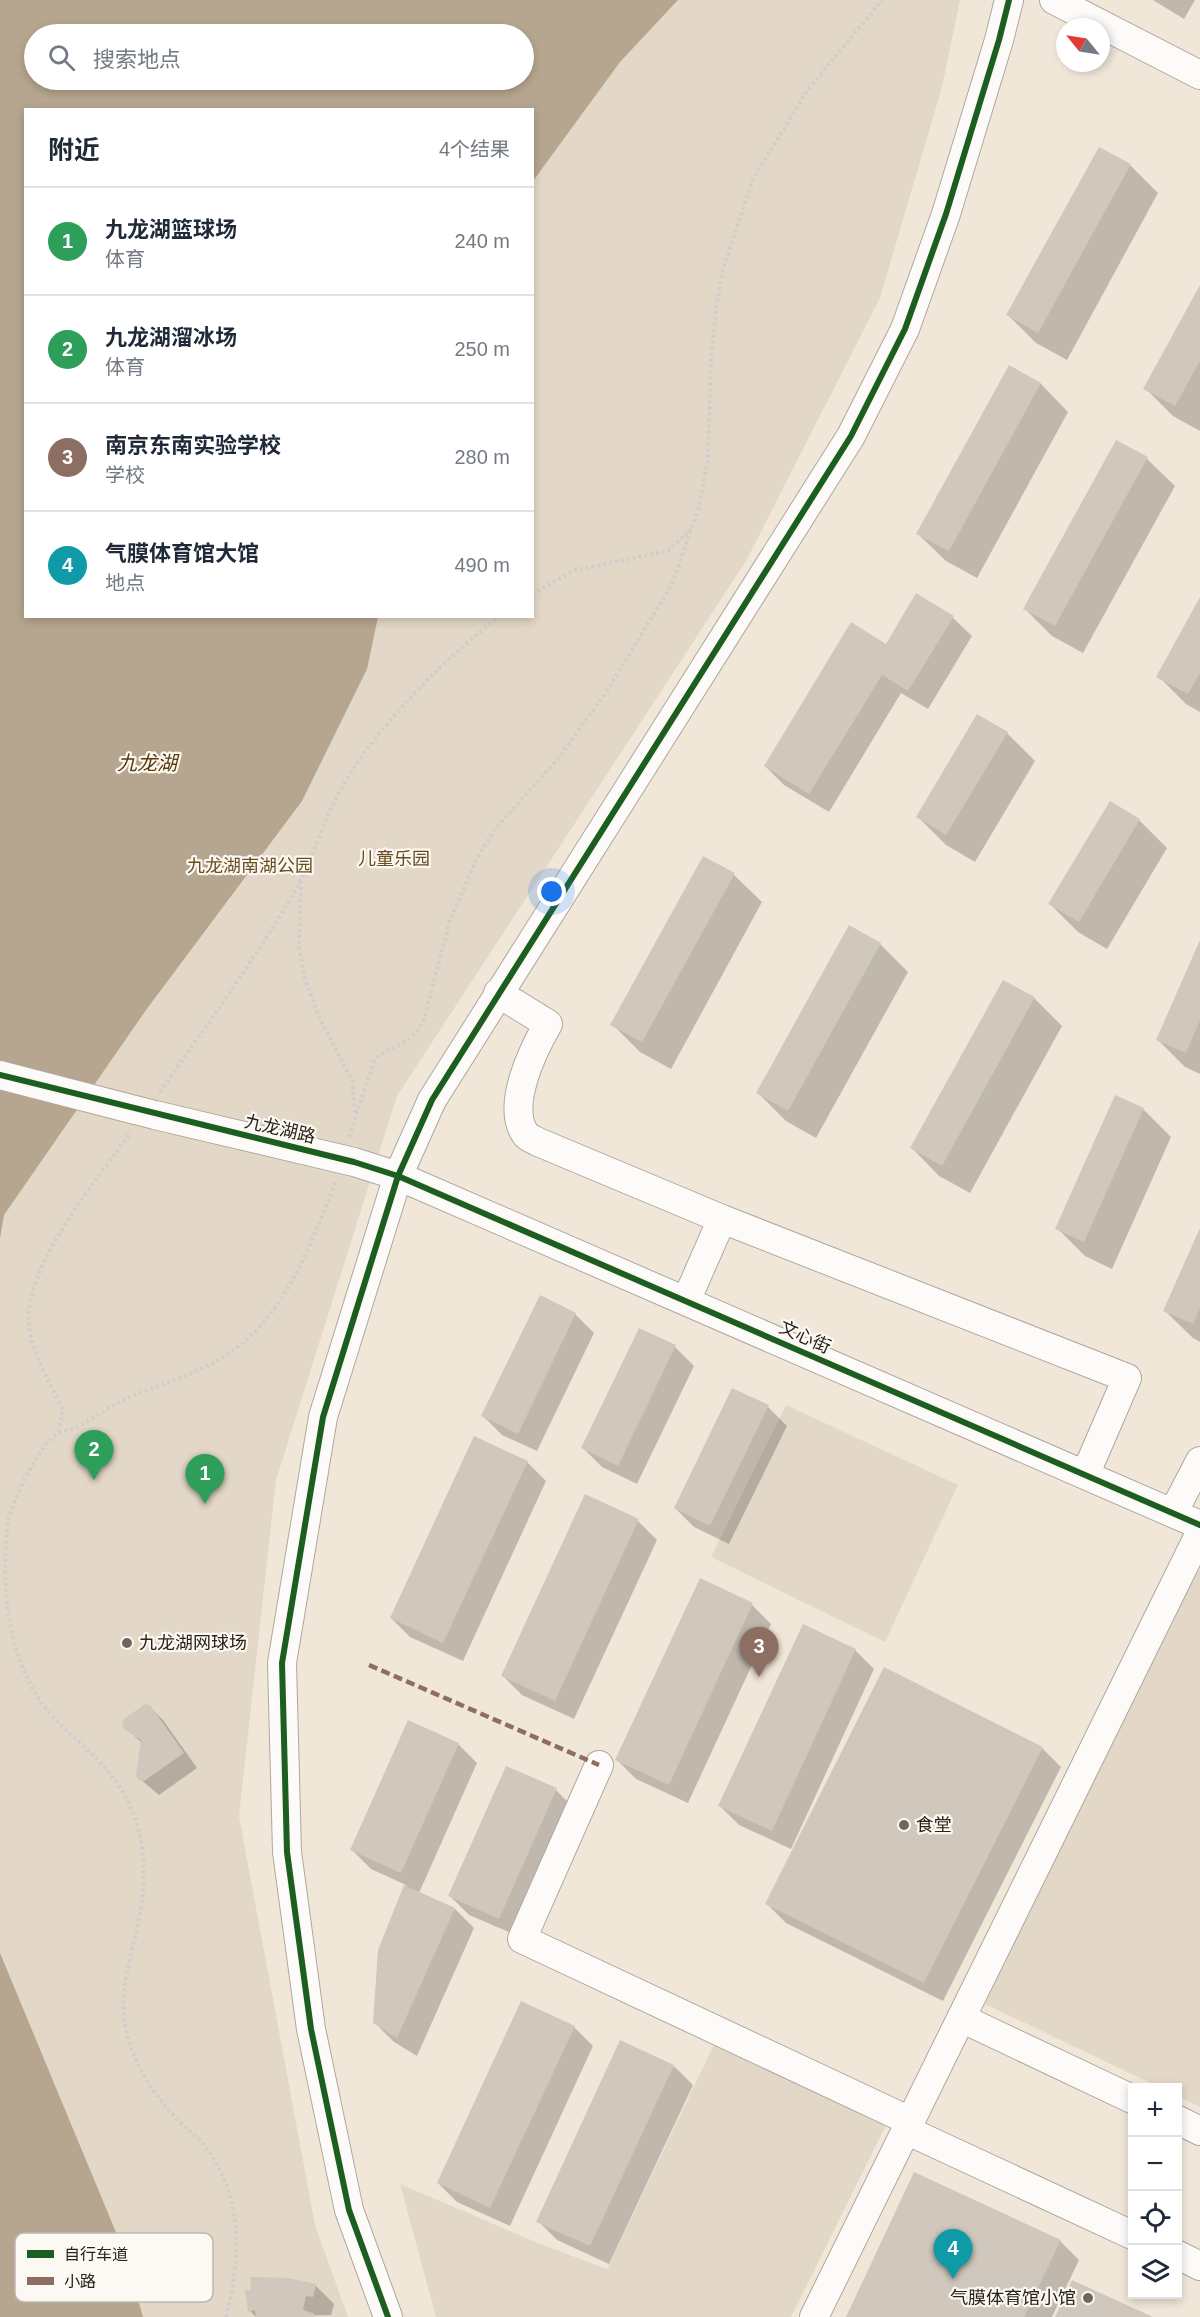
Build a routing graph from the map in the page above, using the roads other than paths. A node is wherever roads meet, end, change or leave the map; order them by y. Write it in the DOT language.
graph roads {
  1 [pos="1009,0"];
  2 [pos="1054,0"];
  3 [pos="1200,75"];
  4 [pos="498,993"];
  5 [pos="0,1075"];
  6 [pos="398,1176"];
  7 [pos="722,1219"];
  8 [pos="686,1301"];
  9 [pos="1200,1461"];
  10 [pos="1085,1475"];
  11 [pos="1173,1513"];
  12 [pos="1200,1525"];
  13 [pos="1200,1533"];
  14 [pos="599,1765"];
  15 [pos="961,2018"];
  16 [pos="1128,2097"];
  17 [pos="1182,2122"];
  18 [pos="908,2126"];
  19 [pos="1200,2131"];
  20 [pos="1128,2233"];
  21 [pos="1182,2257"];
  22 [pos="1200,2266"];
  23 [pos="388,2317"];
  24 [pos="814,2317"];
  1 -- 4 [label="street"];
  2 -- 3 [label="street"];
  4 -- 6 [label="street"];
  4 -- 7 [label="street"];
  5 -- 6 [label="street, 九龙湖路"];
  6 -- 8 [label="street, 文心街"];
  6 -- 23 [label="street"];
  7 -- 8 [label="street"];
  7 -- 10 [label="street"];
  8 -- 10 [label="street, 文心街"];
  9 -- 11 [label="street"];
  10 -- 11 [label="street, 文心街"];
  11 -- 12 [label="street, 文心街"];
  13 -- 15 [label="street"];
  14 -- 18 [label="street"];
  15 -- 16 [label="street"];
  15 -- 18 [label="street"];
  17 -- 19 [label="street"];
  18 -- 20 [label="street"];
  18 -- 24 [label="street"];
  21 -- 22 [label="street"];
}
